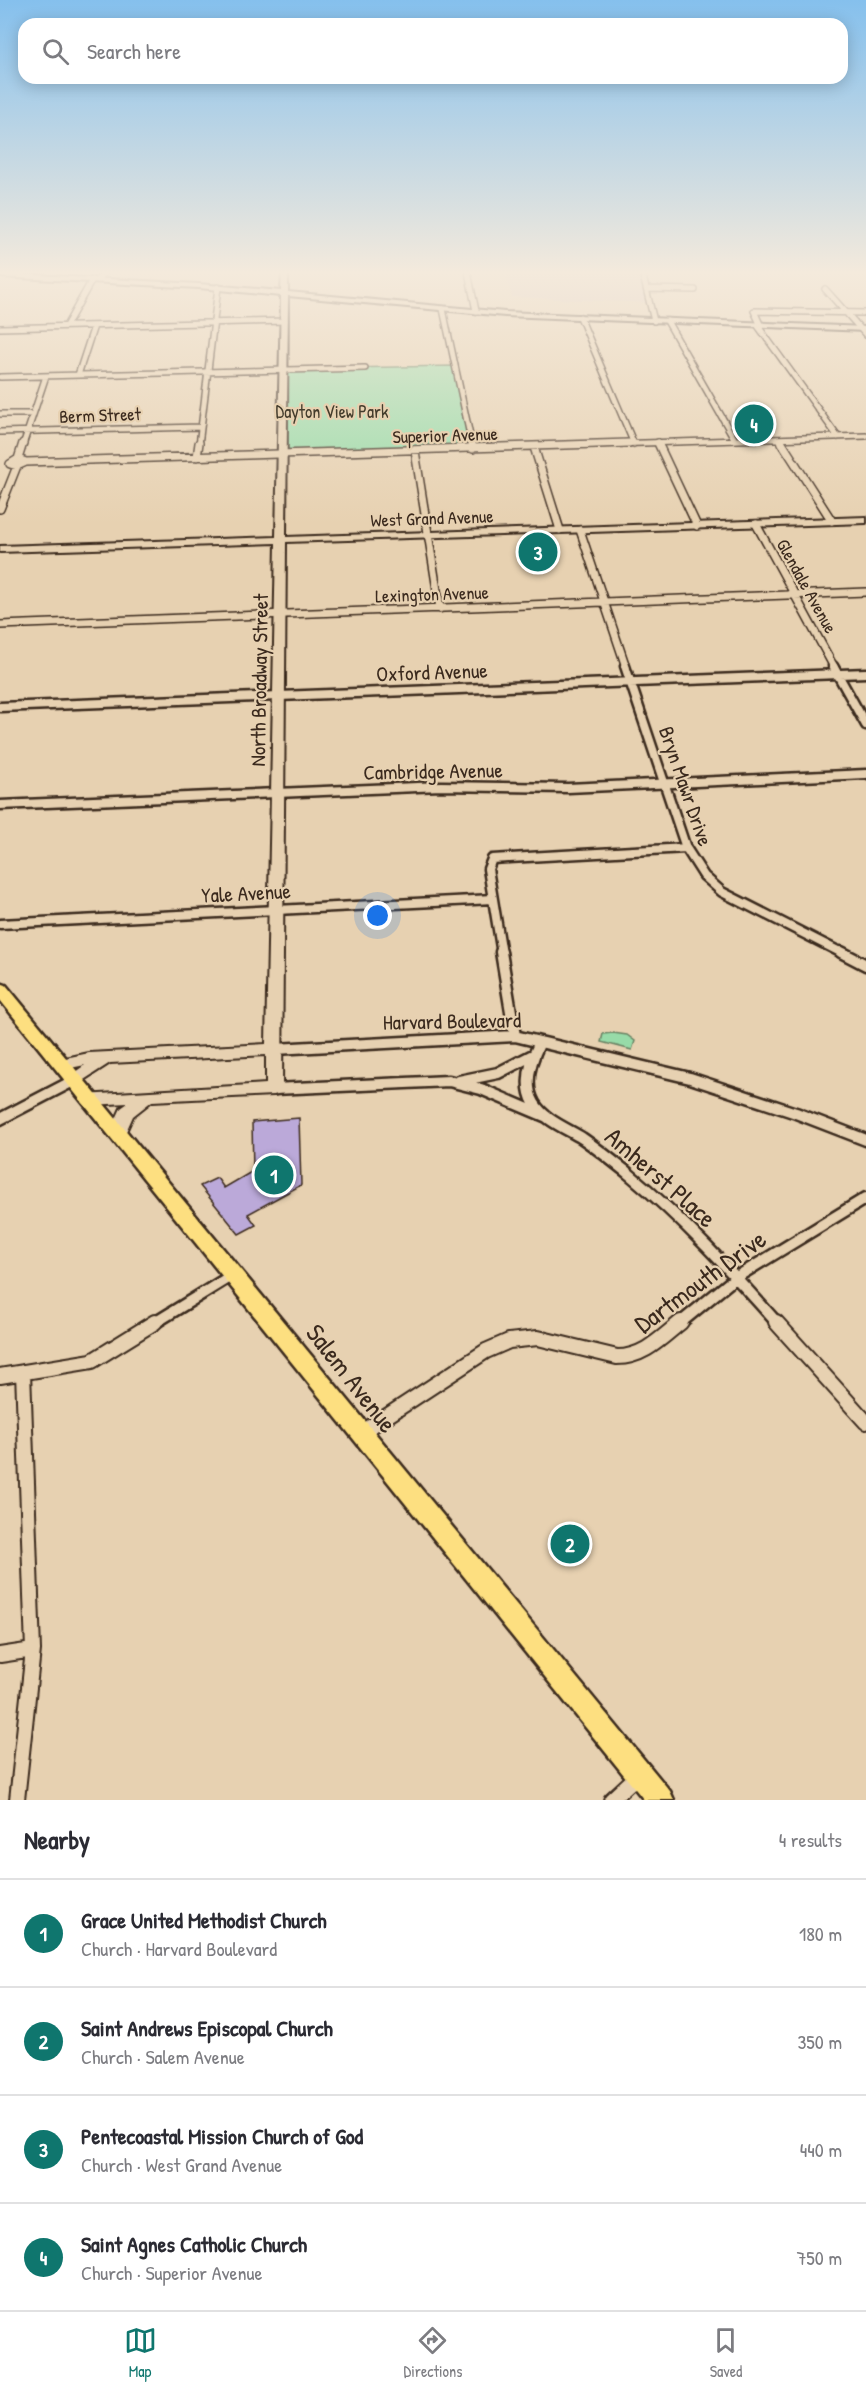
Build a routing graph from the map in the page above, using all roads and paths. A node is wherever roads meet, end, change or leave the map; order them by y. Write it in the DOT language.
graph roads {
  1 [pos="84,356"];
  2 [pos="209,356"];
  3 [pos="285,356"];
  4 [pos="452,356"];
  5 [pos="597,356"];
  6 [pos="688,356"];
  7 [pos="781,356"];
  8 [pos="365,368"];
  9 [pos="285,369"];
  10 [pos="207,371"];
  11 [pos="78,375"];
  12 [pos="46,376"];
  13 [pos="0,377"];
  14 [pos="0,414"];
  15 [pos="32,414"];
  16 [pos="200,427"];
  17 [pos="0,432"];
  18 [pos="27,432"];
  19 [pos="866,436"];
  20 [pos="838,437"];
  21 [pos="779,439"];
  22 [pos="735,440"];
  23 [pos="658,443"];
  24 [pos="634,444"];
  25 [pos="534,447"];
  26 [pos="472,449"];
  27 [pos="415,451"];
  28 [pos="282,454"];
  29 [pos="197,457"];
  30 [pos="15,462"];
  31 [pos="0,463"];
  32 [pos="0,509"];
  33 [pos="866,520"];
  34 [pos="832,521"];
  35 [pos="756,524"];
  36 [pos="697,526"];
  37 [pos="560,530"];
  38 [pos="580,530"];
  39 [pos="428,535"];
  40 [pos="282,539"];
  41 [pos="0,549"];
  42 [pos="866,592"];
  43 [pos="795,595"];
  44 [pos="605,602"];
  45 [pos="440,609"];
  46 [pos="281,615"];
  47 [pos="0,625"];
  48 [pos="866,673"];
  49 [pos="838,674"];
  50 [pos="631,682"];
  51 [pos="280,696"];
  52 [pos="0,707"];
  53 [pos="866,725"];
  54 [pos="866,774"];
  55 [pos="665,783"];
  56 [pos="278,793"];
  57 [pos="0,805"];
  58 [pos="686,848"];
  59 [pos="493,900"];
  60 [pos="276,910"];
  61 [pos="0,924"];
  62 [pos="866,965"];
  63 [pos="0,989"];
  64 [pos="515,1036"];
  65 [pos="540,1042"];
  66 [pos="275,1049"];
  67 [pos="533,1055"];
  68 [pos="67,1072"];
  69 [pos="457,1082"];
  70 [pos="274,1089"];
  71 [pos="147,1096"];
  72 [pos="89,1099"];
  73 [pos="550,1118"];
  74 [pos="0,1119"];
  75 [pos="118,1132"];
  76 [pos="866,1140"];
  77 [pos="866,1198"];
  78 [pos="234,1274"];
  79 [pos="735,1278"];
  80 [pos="23,1372"];
  81 [pos="0,1376"];
  82 [pos="866,1422"];
  83 [pos="361,1433"];
  84 [pos="33,1650"];
  85 [pos="0,1655"];
  86 [pos="639,1773"];
  87 [pos="16,1800"];
  88 [pos="611,1800"];
  89 [pos="662,1800"];
  1 -- 11 [label="street"];
  2 -- 10 [label="street"];
  3 -- 9 [label="street, North Broadway Street"];
  4 -- 26 [label="street"];
  5 -- 24 [label="street"];
  6 -- 22 [label="street"];
  7 -- 20 [label="street"];
  8 -- 9 [label="street"];
  9 -- 10 [label="street"];
  9 -- 28 [label="street, North Broadway Street"];
  10 -- 11 [label="street"];
  10 -- 16 [label="street"];
  11 -- 12 [label="street"];
  12 -- 13 [label="street"];
  12 -- 15 [label="street"];
  14 -- 15 [label="street"];
  15 -- 18 [label="street"];
  16 -- 18 [label="street, Berm Street"];
  16 -- 29 [label="street"];
  17 -- 18 [label="street, Berm Street"];
  18 -- 30 [label="street"];
  19 -- 20 [label="street, Superior Avenue"];
  20 -- 21 [label="street, Superior Avenue"];
  21 -- 22 [label="street, Superior Avenue"];
  21 -- 34 [label="street"];
  22 -- 23 [label="street, Superior Avenue"];
  23 -- 24 [label="street, Superior Avenue"];
  23 -- 36 [label="street"];
  24 -- 25 [label="street, Superior Avenue"];
  25 -- 26 [label="street, Superior Avenue"];
  25 -- 37 [label="street"];
  26 -- 27 [label="street, Superior Avenue"];
  27 -- 28 [label="street, Superior Avenue"];
  27 -- 39 [label="street"];
  28 -- 29 [label="street, Superior Avenue"];
  28 -- 40 [label="street, North Broadway Street"];
  29 -- 30 [label="street, Superior Avenue"];
  30 -- 31 [label="street"];
  30 -- 32 [label="street"];
  33 -- 34 [label="street, West Grand Avenue"];
  34 -- 35 [label="street, West Grand Avenue"];
  35 -- 36 [label="street, West Grand Avenue"];
  35 -- 43 [label="street, Glendale Avenue"];
  36 -- 38 [label="street, West Grand Avenue"];
  37 -- 38 [label="street, West Grand Avenue"];
  37 -- 39 [label="street, West Grand Avenue"];
  38 -- 44 [label="street, Bryn Mawr Drive"];
  39 -- 40 [label="street, West Grand Avenue"];
  39 -- 45 [label="street"];
  40 -- 41 [label="street, West Grand Avenue"];
  40 -- 46 [label="street, North Broadway Street"];
  42 -- 43 [label="street, Lexington Avenue"];
  43 -- 44 [label="street, Lexington Avenue"];
  43 -- 49 [label="street, Glendale Avenue"];
  44 -- 45 [label="street, Lexington Avenue"];
  44 -- 50 [label="street, Bryn Mawr Drive"];
  45 -- 46 [label="street, Lexington Avenue"];
  46 -- 47 [label="street, Lexington Avenue"];
  46 -- 51 [label="street, North Broadway Street"];
  48 -- 49 [label="street, Oxford Avenue"];
  49 -- 50 [label="street, Oxford Avenue"];
  49 -- 53 [label="street, Glendale Avenue"];
  50 -- 51 [label="street, Oxford Avenue"];
  50 -- 55 [label="street, Bryn Mawr Drive"];
  51 -- 52 [label="street, Oxford Avenue"];
  51 -- 56 [label="street, North Broadway Street"];
  54 -- 55 [label="street, Cambridge Avenue"];
  55 -- 56 [label="street, Cambridge Avenue"];
  55 -- 58 [label="street, Bryn Mawr Drive"];
  56 -- 57 [label="street, Cambridge Avenue"];
  56 -- 60 [label="street, North Broadway Street"];
  58 -- 59 [label="street"];
  58 -- 62 [label="street, Bryn Mawr Drive"];
  59 -- 60 [label="street, Yale Avenue"];
  59 -- 64 [label="street"];
  60 -- 61 [label="street, Yale Avenue"];
  60 -- 66 [label="street, North Broadway Street"];
  63 -- 68 [label="main road, Salem Avenue"];
  64 -- 65 [label="street, Harvard Boulevard"];
  64 -- 66 [label="street, Harvard Boulevard"];
  65 -- 67 [label="street, Amherst Place"];
  65 -- 76 [label="street, Harvard Boulevard"];
  66 -- 68 [label="street, Harvard Boulevard"];
  66 -- 70 [label="street, North Broadway Street"];
  67 -- 69 [label="street, Harvard Boulevard"];
  67 -- 73 [label="street, Amherst Place"];
  68 -- 72 [label="main road, Salem Avenue"];
  68 -- 74 [label="street"];
  69 -- 70 [label="street, Harvard Boulevard"];
  69 -- 73 [label="street, Harvard Boulevard"];
  70 -- 71 [label="street, Harvard Boulevard"];
  71 -- 72 [label="street, Harvard Boulevard"];
  71 -- 75 [label="street"];
  72 -- 75 [label="main road, Salem Avenue"];
  73 -- 79 [label="street, Amherst Place"];
  75 -- 78 [label="main road, Salem Avenue"];
  77 -- 79 [label="street, Dartmouth Drive"];
  78 -- 80 [label="street"];
  78 -- 83 [label="main road, Salem Avenue"];
  79 -- 82 [label="street, Amherst Place"];
  79 -- 83 [label="street, Dartmouth Drive"];
  80 -- 81 [label="street"];
  80 -- 84 [label="street"];
  83 -- 86 [label="main road, Salem Avenue"];
  84 -- 85 [label="street"];
  84 -- 87 [label="street"];
  86 -- 88 [label="street"];
  86 -- 89 [label="main road, Salem Avenue"];
}
